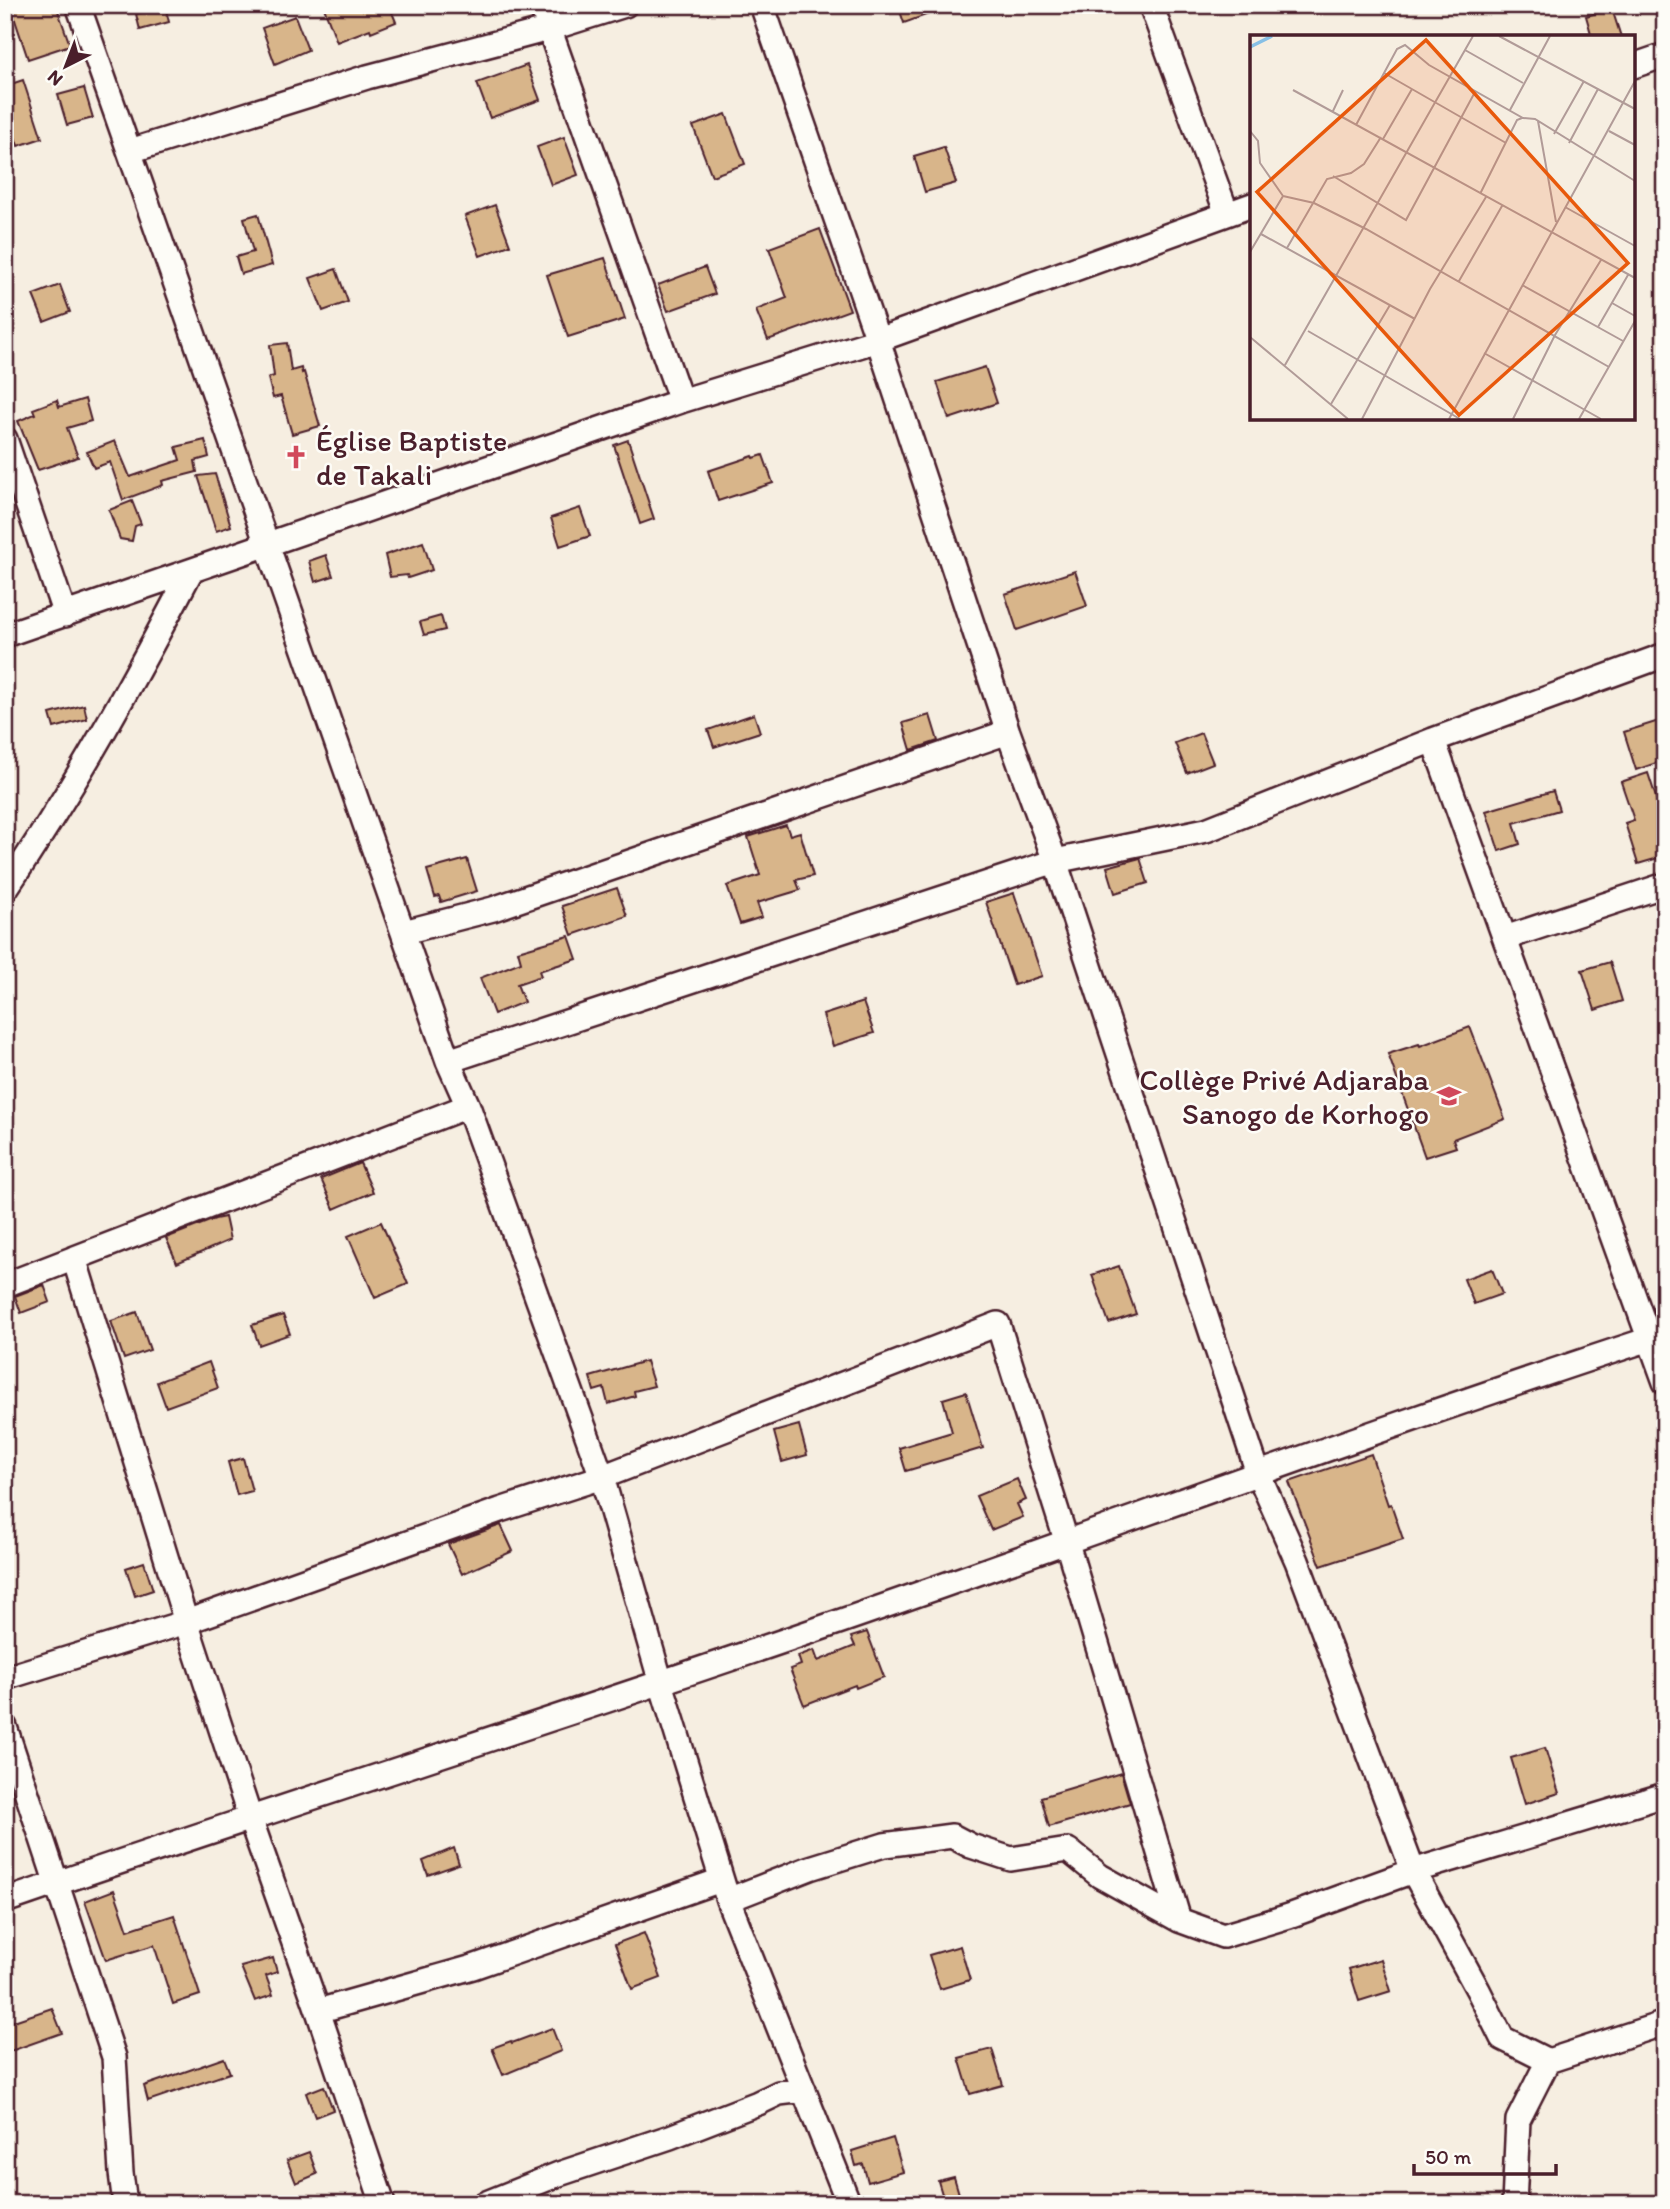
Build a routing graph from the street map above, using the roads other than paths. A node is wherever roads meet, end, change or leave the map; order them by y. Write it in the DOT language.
graph roads {
  1 [pos="78,5"];
  2 [pos="541,5"];
  3 [pos="625,5"];
  4 [pos="762,5"];
  5 [pos="1150,5"];
  6 [pos="549,29"];
  7 [pos="1665,55"];
  8 [pos="1635,65"];
  9 [pos="130,151"];
  10 [pos="1250,206"];
  11 [pos="1227,214"];
  12 [pos="878,340"];
  13 [pos="681,401"];
  14 [pos="5,439"];
  15 [pos="268,544"];
  16 [pos="191,571"];
  17 [pos="65,615"];
  18 [pos="5,635"];
  19 [pos="1665,655"];
  20 [pos="1008,732"];
  21 [pos="1433,740"];
  22 [pos="1055,861"];
  23 [pos="1665,885"];
  24 [pos="5,890"];
  25 [pos="404,932"];
  26 [pos="1505,938"];
  27 [pos="448,1061"];
  28 [pos="468,1106"];
  29 [pos="74,1258"];
  30 [pos="5,1285"];
  31 [pos="1658,1337"];
  32 [pos="1665,1382"];
  33 [pos="1258,1473"];
  34 [pos="602,1477"];
  35 [pos="1067,1543"];
  36 [pos="187,1622"];
  37 [pos="5,1678"];
  38 [pos="661,1683"];
  39 [pos="5,1727"];
  40 [pos="1665,1795"];
  41 [pos="250,1818"];
  42 [pos="1413,1871"];
  43 [pos="57,1883"];
  44 [pos="725,1890"];
  45 [pos="5,1901"];
  46 [pos="1179,1920"];
  47 [pos="318,2011"];
  48 [pos="1665,2022"];
  49 [pos="1548,2061"];
  50 [pos="804,2090"];
  51 [pos="125,2204"];
  52 [pos="383,2204"];
  53 [pos="484,2204"];
  54 [pos="849,2204"];
  55 [pos="1514,2204"];
  1 -- 9 [label="street"];
  2 -- 6 [label="street"];
  3 -- 6 [label="street"];
  4 -- 12 [label="street"];
  5 -- 11 [label="street"];
  6 -- 9 [label="street"];
  6 -- 13 [label="street"];
  7 -- 8 [label="street"];
  9 -- 15 [label="street"];
  10 -- 11 [label="street"];
  11 -- 12 [label="street"];
  12 -- 13 [label="street"];
  12 -- 20 [label="street"];
  13 -- 15 [label="street"];
  14 -- 17 [label="street"];
  15 -- 16 [label="street"];
  15 -- 25 [label="street"];
  16 -- 17 [label="street"];
  16 -- 24 [label="street"];
  17 -- 18 [label="street"];
  19 -- 21 [label="street"];
  20 -- 22 [label="street"];
  20 -- 25 [label="street"];
  21 -- 22 [label="street"];
  21 -- 26 [label="street"];
  22 -- 27 [label="street"];
  22 -- 33 [label="street"];
  23 -- 26 [label="street"];
  25 -- 27 [label="street"];
  26 -- 31 [label="street"];
  27 -- 28 [label="street"];
  28 -- 29 [label="street"];
  28 -- 34 [label="street"];
  29 -- 30 [label="street"];
  29 -- 36 [label="street"];
  31 -- 32 [label="street"];
  31 -- 33 [label="street"];
  33 -- 35 [label="street"];
  33 -- 42 [label="street"];
  34 -- 35 [label="street"];
  34 -- 36 [label="street"];
  34 -- 38 [label="street"];
  35 -- 38 [label="street"];
  35 -- 46 [label="street"];
  36 -- 37 [label="street"];
  36 -- 41 [label="street"];
  38 -- 41 [label="street"];
  38 -- 44 [label="street"];
  39 -- 43 [label="street"];
  40 -- 42 [label="street"];
  41 -- 43 [label="street"];
  41 -- 47 [label="street"];
  42 -- 46 [label="street"];
  42 -- 49 [label="street"];
  43 -- 45 [label="street"];
  43 -- 51 [label="street"];
  44 -- 46 [label="street"];
  44 -- 47 [label="street"];
  44 -- 50 [label="street"];
  47 -- 52 [label="street"];
  48 -- 49 [label="street"];
  49 -- 55 [label="street"];
  50 -- 53 [label="street"];
  50 -- 54 [label="street"];
}
